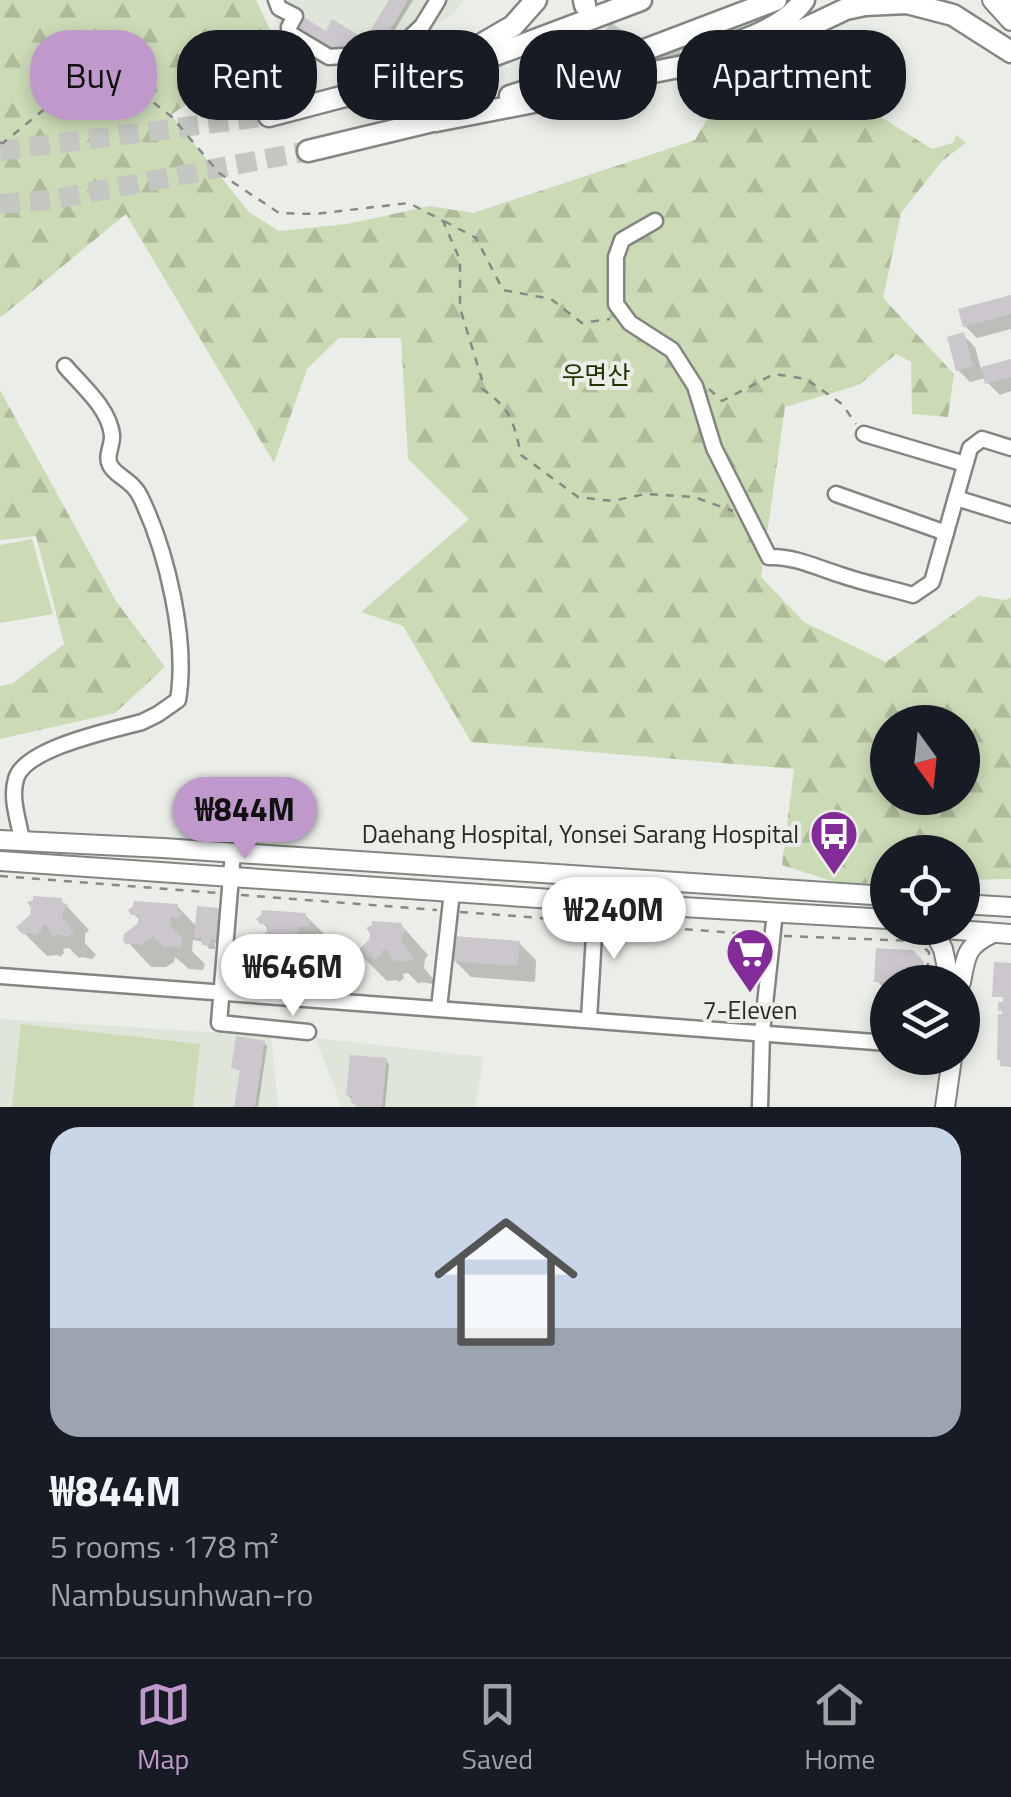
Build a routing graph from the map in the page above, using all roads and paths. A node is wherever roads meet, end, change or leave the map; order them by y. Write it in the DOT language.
graph roads {
  1 [pos="276,0"];
  2 [pos="438,0"];
  3 [pos="536,0"];
  4 [pos="641,0"];
  5 [pos="776,0"];
  6 [pos="804,0"];
  7 [pos="992,0"];
  8 [pos="1011,21"];
  9 [pos="766,30"];
  10 [pos="499,36"];
  11 [pos="1011,52"];
  12 [pos="499,54"];
  13 [pos="436,122"];
  14 [pos="0,142"];
  15 [pos="308,152"];
  16 [pos="655,220"];
  17 [pos="65,366"];
  18 [pos="864,434"];
  19 [pos="1011,448"];
  20 [pos="966,464"];
  21 [pos="836,494"];
  22 [pos="956,498"];
  23 [pos="1011,515"];
  24 [pos="747,516"];
  25 [pos="946,532"];
  26 [pos="8,776"];
  27 [pos="7,801"];
  28 [pos="0,840"];
  29 [pos="22,841"];
  30 [pos="163,848"];
  31 [pos="233,852"];
  32 [pos="281,856"];
  33 [pos="0,862"];
  34 [pos="160,872"];
  35 [pos="0,876"];
  36 [pos="280,880"];
  37 [pos="230,885"];
  38 [pos="980,894"];
  39 [pos="870,895"];
  40 [pos="1011,895"];
  41 [pos="451,902"];
  42 [pos="596,902"];
  43 [pos="980,905"];
  44 [pos="1011,907"];
  45 [pos="775,912"];
  46 [pos="870,917"];
  47 [pos="980,921"];
  48 [pos="595,922"];
  49 [pos="1011,923"];
  50 [pos="980,933"];
  51 [pos="991,934"];
  52 [pos="1011,934"];
  53 [pos="772,936"];
  54 [pos="927,965"];
  55 [pos="965,965"];
  56 [pos="0,976"];
  57 [pos="223,991"];
  58 [pos="440,1008"];
  59 [pos="588,1019"];
  60 [pos="308,1032"];
  61 [pos="762,1032"];
  62 [pos="870,1041"];
  63 [pos="950,1075"];
  64 [pos="760,1107"];
  65 [pos="945,1107"];
  1 -- 2 [label="street"];
  3 -- 10 [label="highway"];
  4 -- 12 [label="highway"];
  5 -- 13 [label="highway"];
  6 -- 9 [label="highway"];
  7 -- 8 [label="main road"];
  11 -- 13 [label="highway"];
  13 -- 15 [label="highway"];
  14 -- 24 [label="path"];
  16 -- 24 [label="street"];
  17 -- 26 [label="street"];
  18 -- 20 [label="street"];
  19 -- 20 [label="street"];
  20 -- 22 [label="street"];
  21 -- 25 [label="street"];
  22 -- 23 [label="street"];
  22 -- 25 [label="street"];
  24 -- 25 [label="street"];
  26 -- 27 [label="street"];
  27 -- 29 [label="street"];
  28 -- 29 [label="main road"];
  29 -- 30 [label="main road"];
  30 -- 31 [label="main road"];
  30 -- 34 [label="main road"];
  31 -- 32 [label="main road"];
  31 -- 37 [label="street"];
  32 -- 36 [label="main road"];
  32 -- 39 [label="main road"];
  33 -- 34 [label="main road"];
  34 -- 37 [label="main road"];
  35 -- 37 [label="path"];
  36 -- 37 [label="main road"];
  36 -- 41 [label="main road"];
  37 -- 41 [label="path"];
  37 -- 57 [label="street"];
  38 -- 40 [label="main road"];
  41 -- 42 [label="main road"];
  41 -- 48 [label="path"];
  41 -- 58 [label="street"];
  42 -- 45 [label="main road"];
  42 -- 48 [label="street"];
  43 -- 44 [label="main road"];
  45 -- 46 [label="main road"];
  45 -- 53 [label="street"];
  47 -- 49 [label="main road"];
  48 -- 53 [label="path"];
  48 -- 59 [label="street"];
  50 -- 51 [label="main road"];
  51 -- 52 [label="main road"];
  51 -- 55 [label="main road"];
  53 -- 54 [label="path"];
  53 -- 61 [label="street"];
  56 -- 57 [label="street"];
  57 -- 58 [label="street"];
  57 -- 60 [label="street"];
  58 -- 59 [label="street"];
  59 -- 61 [label="street"];
  61 -- 62 [label="street"];
  61 -- 64 [label="street"];
  63 -- 65 [label="main road"];
}
